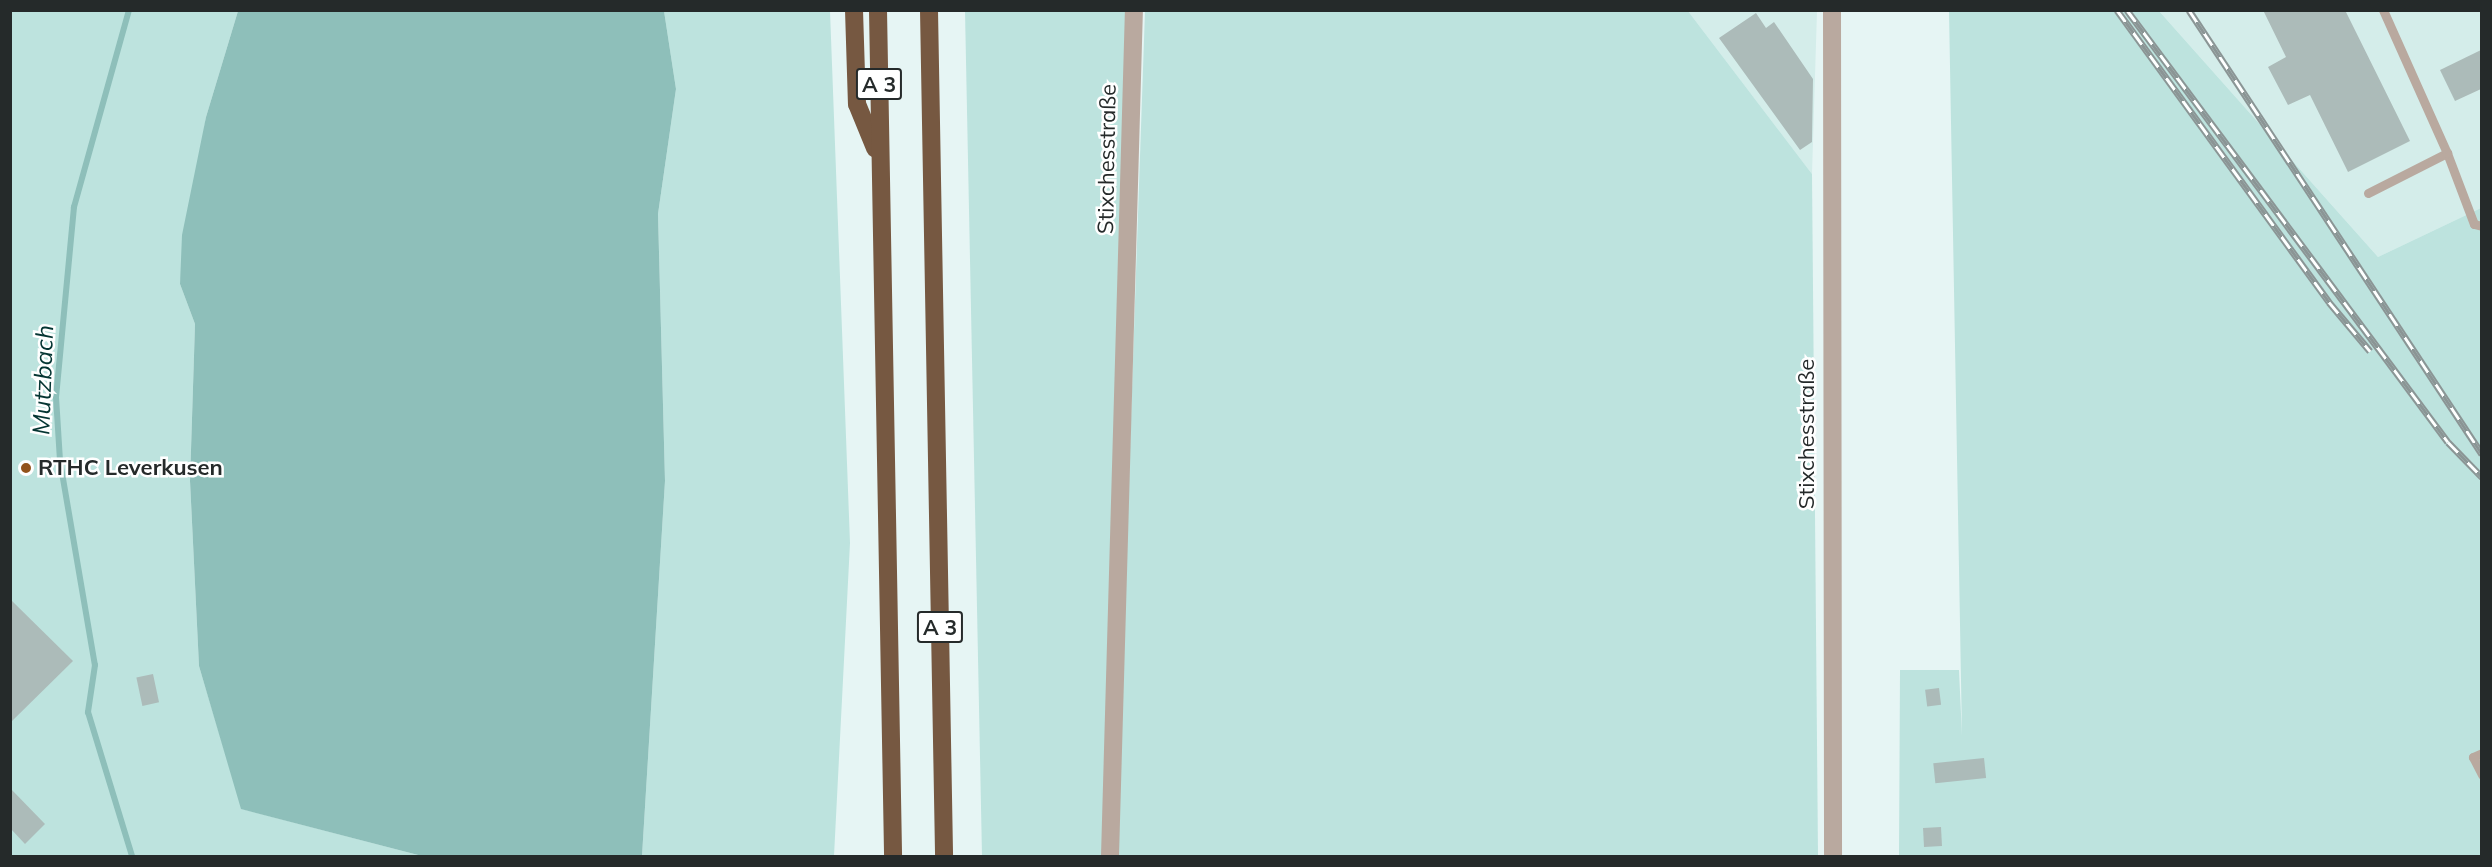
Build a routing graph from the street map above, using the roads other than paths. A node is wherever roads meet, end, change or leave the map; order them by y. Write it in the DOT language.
graph roads {
  1 [pos="854,10"];
  2 [pos="878,10"];
  3 [pos="929,10"];
  4 [pos="1134,10"];
  5 [pos="1832,10"];
  6 [pos="2383,10"];
  7 [pos="2447,153"];
  8 [pos="879,158"];
  9 [pos="2368,194"];
  10 [pos="2481,226"];
  11 [pos="2481,753"];
  12 [pos="2481,775"];
  13 [pos="893,856"];
  14 [pos="944,856"];
  15 [pos="1110,856"];
  16 [pos="1833,856"];
  1 -- 8 [label="highway"];
  2 -- 8 [label="highway, A 3"];
  3 -- 14 [label="highway, A 3"];
  4 -- 15 [label="street, Stixchesstraße"];
  5 -- 16 [label="street, Stixchesstraße"];
  6 -- 7 [label="lane"];
  7 -- 9 [label="lane"];
  7 -- 10 [label="lane"];
  8 -- 13 [label="highway, A 3"];
  11 -- 12 [label="lane"];
}
